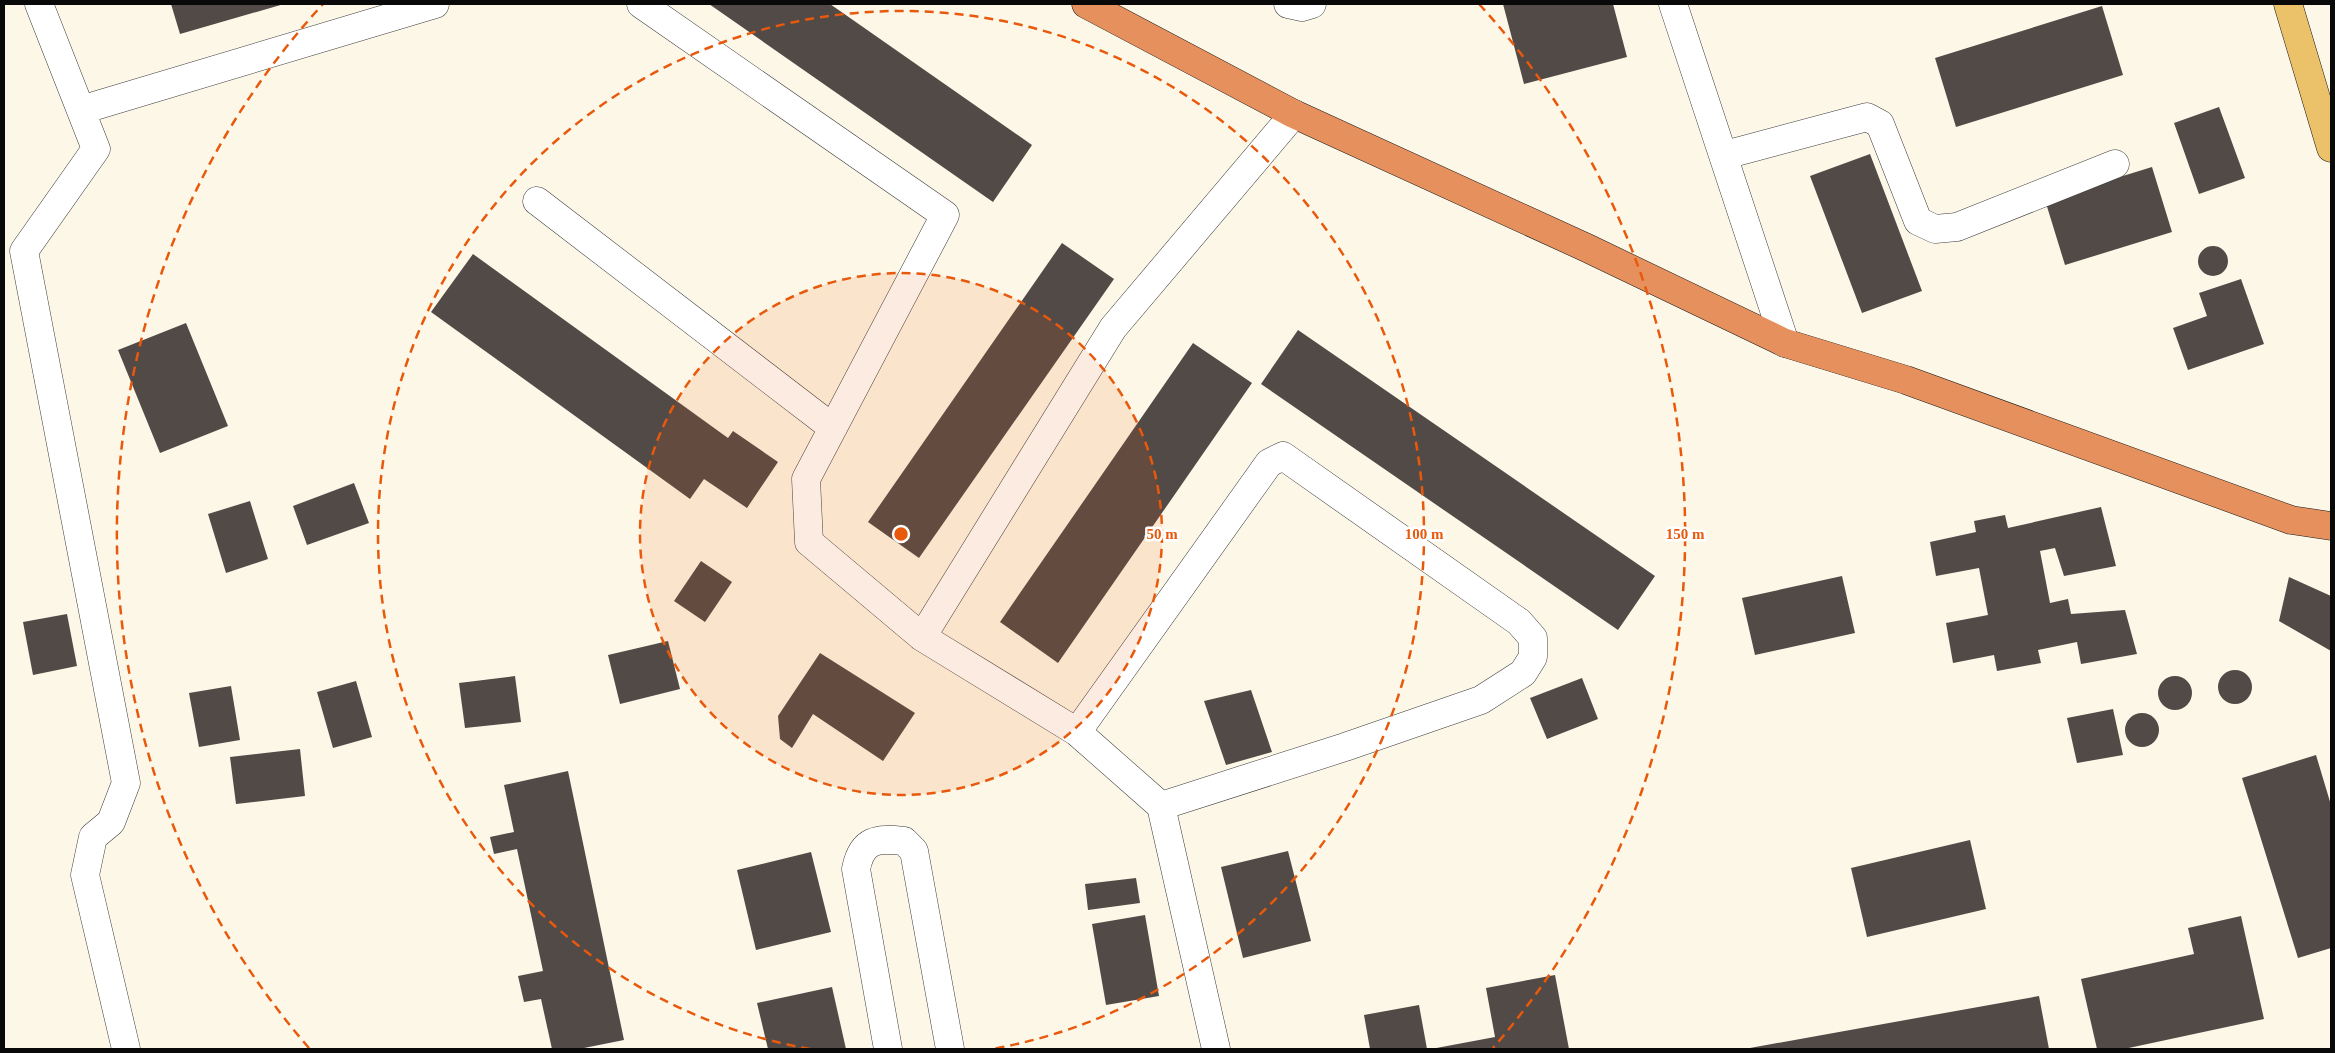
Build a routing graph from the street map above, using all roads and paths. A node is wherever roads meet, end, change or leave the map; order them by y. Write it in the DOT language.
graph roads {
  1 [pos="39,4"];
  2 [pos="435,4"];
  3 [pos="641,4"];
  4 [pos="1086,4"];
  5 [pos="1288,4"];
  6 [pos="1312,4"];
  7 [pos="1673,4"];
  8 [pos="2288,4"];
  9 [pos="80,110"];
  10 [pos="1294,114"];
  11 [pos="2331,148"];
  12 [pos="1725,155"];
  13 [pos="2115,164"];
  14 [pos="537,201"];
  15 [pos="1785,343"];
  16 [pos="833,428"];
  17 [pos="2331,526"];
  18 [pos="922,637"];
  19 [pos="1078,732"];
  20 [pos="1161,806"];
  21 [pos="126,1049"];
  22 [pos="888,1049"];
  23 [pos="950,1049"];
  24 [pos="1216,1049"];
  1 -- 9 [label="street"];
  2 -- 9 [label="street"];
  3 -- 16 [label="street"];
  4 -- 10 [label="highway"];
  5 -- 6 [label="street"];
  7 -- 12 [label="street"];
  8 -- 11 [label="main road"];
  9 -- 21 [label="street"];
  10 -- 15 [label="highway"];
  10 -- 18 [label="street"];
  12 -- 13 [label="street"];
  12 -- 15 [label="street"];
  14 -- 16 [label="street"];
  15 -- 17 [label="highway"];
  16 -- 18 [label="street"];
  18 -- 19 [label="street"];
  19 -- 20 [label="street"];
  19 -- 20 [label="street"];
  20 -- 24 [label="street"];
  22 -- 23 [label="street"];
}
